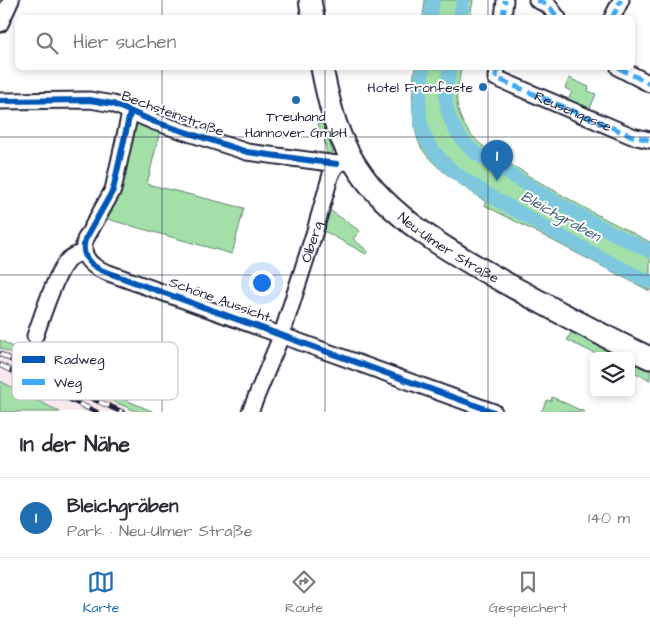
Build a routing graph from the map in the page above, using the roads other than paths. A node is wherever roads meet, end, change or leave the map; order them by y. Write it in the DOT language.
graph roads {
  1 [pos="11,0"];
  2 [pos="310,0"];
  3 [pos="505,0"];
  4 [pos="621,0"];
  5 [pos="545,2"];
  6 [pos="312,15"];
  7 [pos="503,15"];
  8 [pos="556,15"];
  9 [pos="614,15"];
  10 [pos="0,24"];
  11 [pos="322,70"];
  12 [pos="623,70"];
  13 [pos="497,73"];
  14 [pos="650,84"];
  15 [pos="0,101"];
  16 [pos="130,113"];
  17 [pos="650,140"];
  18 [pos="344,161"];
  19 [pos="84,253"];
  20 [pos="282,334"];
  21 [pos="35,336"];
  22 [pos="650,358"];
  23 [pos="250,412"];
  24 [pos="494,412"];
  1 -- 10 [label="street"];
  2 -- 6 [label="main road"];
  3 -- 7 [label="street"];
  4 -- 9 [label="street"];
  5 -- 8 [label="street"];
  11 -- 18 [label="main road, Neu-Ulmer Straße"];
  12 -- 14 [label="street"];
  13 -- 17 [label="street, Reusengasse"];
  15 -- 16 [label="street, Bechsteinstraße"];
  16 -- 18 [label="street, Bechsteinstraße"];
  16 -- 19 [label="street"];
  18 -- 20 [label="street, Ölberg"];
  18 -- 22 [label="main road, Neu-Ulmer Straße"];
  19 -- 20 [label="street, Schöne Aussicht"];
  19 -- 21 [label="street"];
  20 -- 23 [label="street, Schöne Aussicht"];
  20 -- 24 [label="street, Schöne Aussicht"];
}
